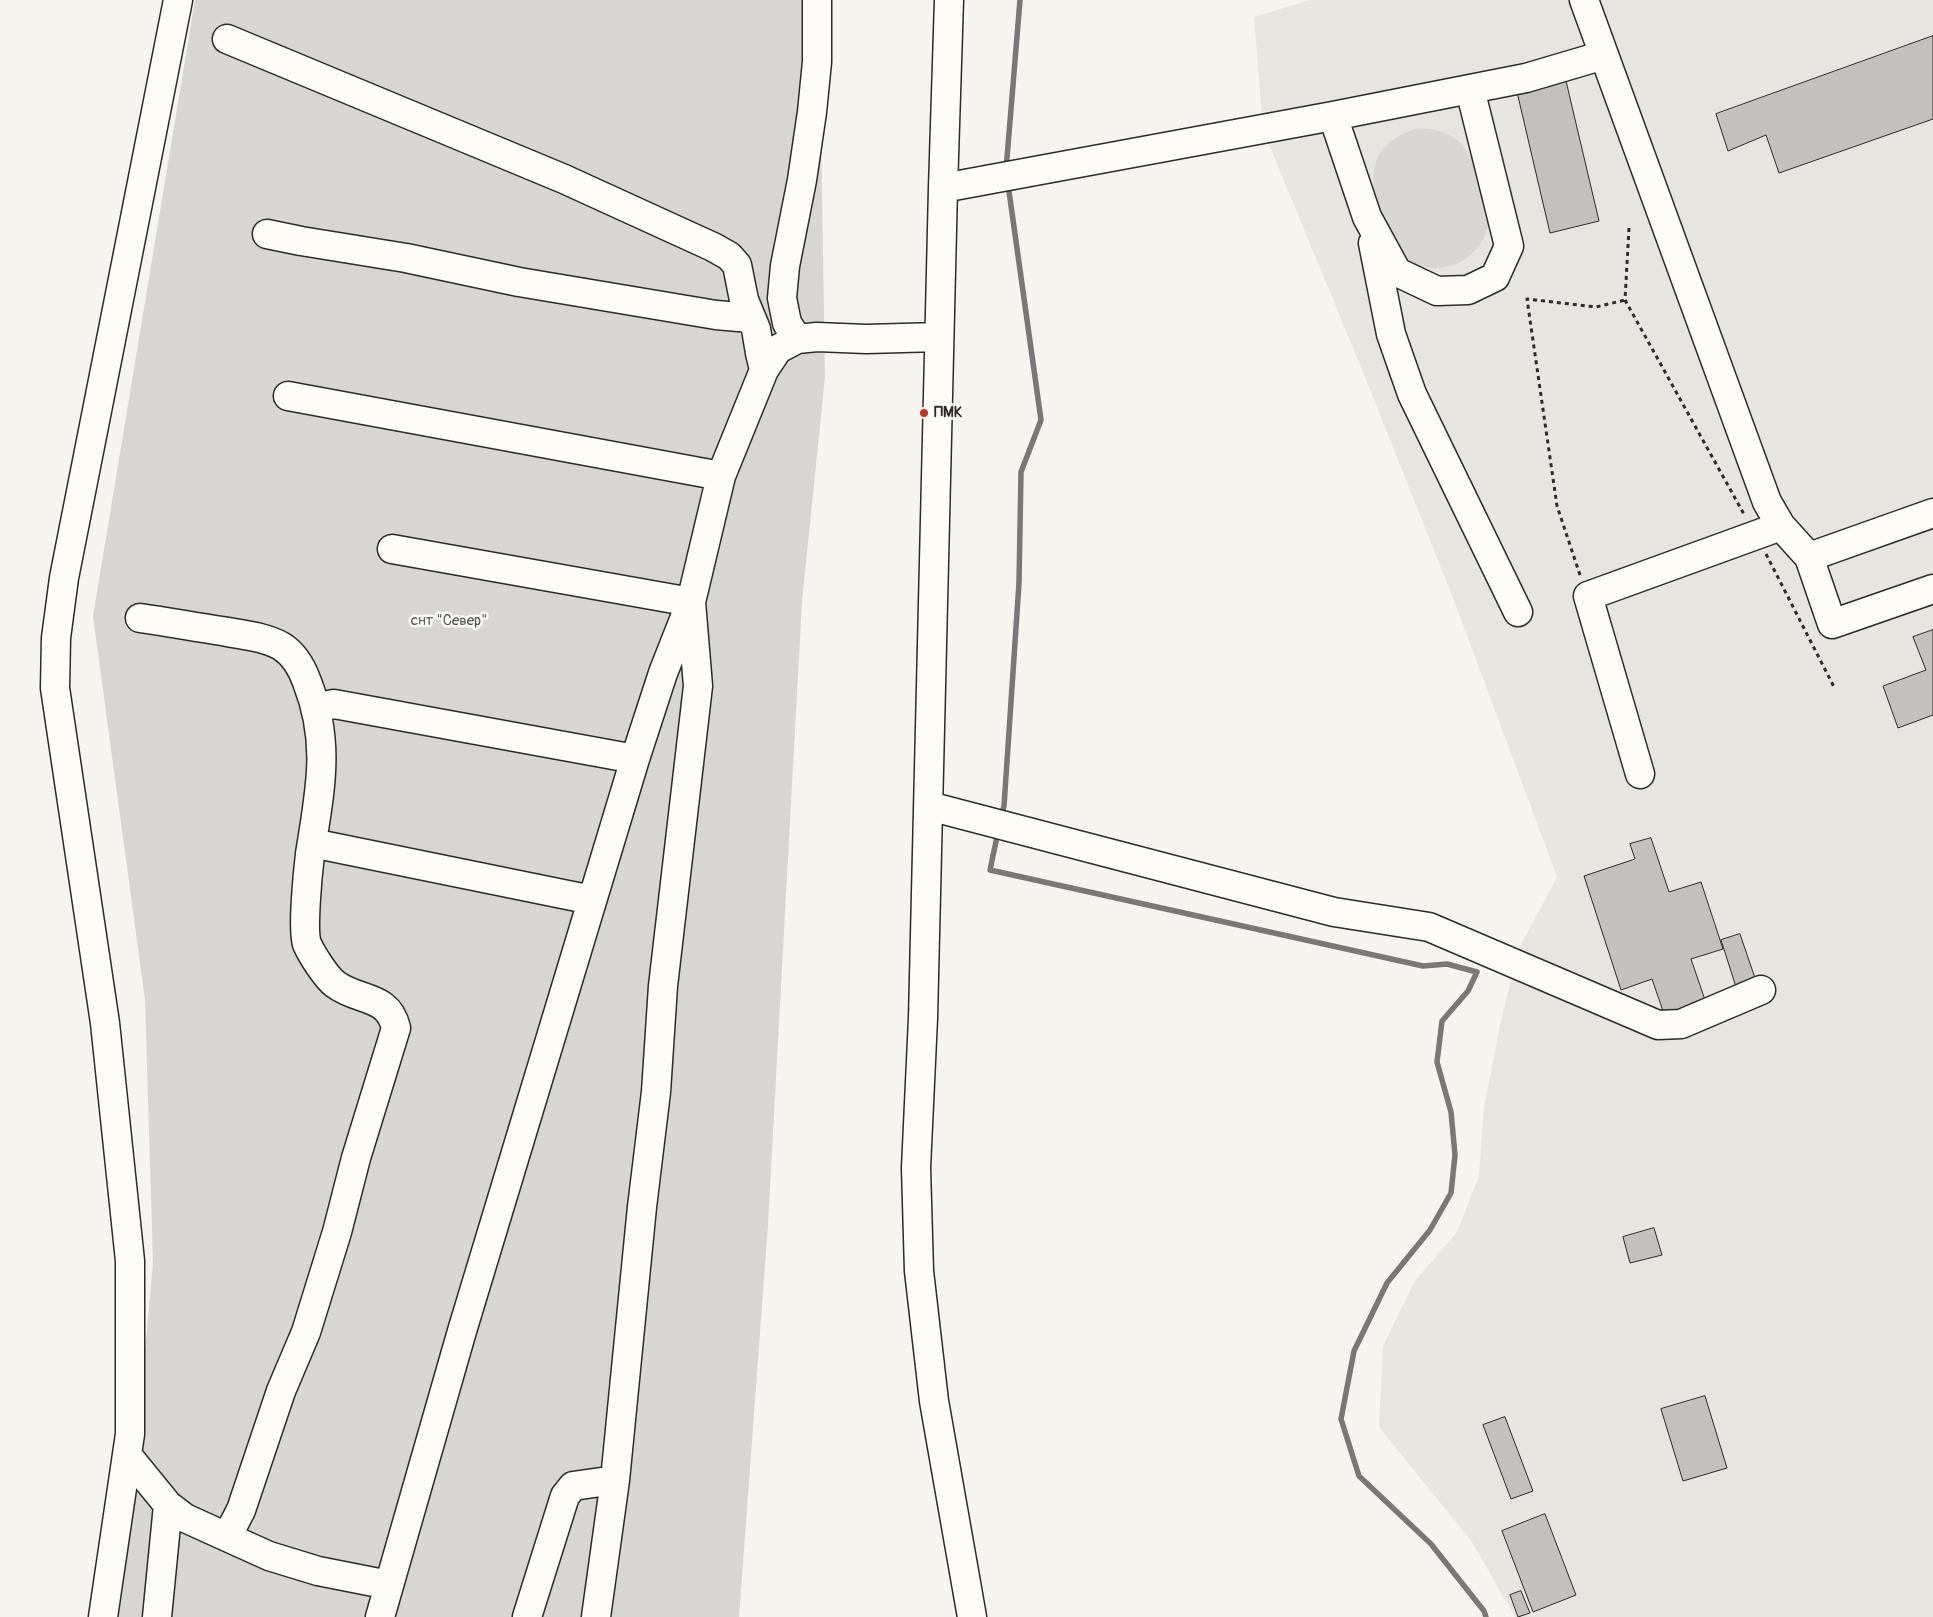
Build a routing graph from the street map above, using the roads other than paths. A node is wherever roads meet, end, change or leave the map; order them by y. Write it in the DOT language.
graph roads {
  1 [pos="178,0"];
  2 [pos="817,0"];
  3 [pos="949,0"];
  4 [pos="1591,2"];
  5 [pos="227,39"];
  6 [pos="1604,55"];
  7 [pos="1470,89"];
  8 [pos="1333,116"];
  9 [pos="943,188"];
  10 [pos="1367,217"];
  11 [pos="267,234"];
  12 [pos="750,318"];
  13 [pos="939,338"];
  14 [pos="797,340"];
  15 [pos="764,370"];
  16 [pos="288,396"];
  17 [pos="721,476"];
  18 [pos="1933,513"];
  19 [pos="1769,532"];
  20 [pos="392,549"];
  21 [pos="1809,557"];
  22 [pos="1933,589"];
  23 [pos="691,602"];
  24 [pos="1518,612"];
  25 [pos="140,618"];
  26 [pos="316,708"];
  27 [pos="635,759"];
  28 [pos="1640,774"];
  29 [pos="929,806"];
  30 [pos="312,843"];
  31 [pos="592,900"];
  32 [pos="1761,990"];
  33 [pos="128,1456"];
  34 [pos="615,1480"];
  35 [pos="168,1505"];
  36 [pos="227,1537"];
  37 [pos="389,1585"];
  38 [pos="103,1617"];
  39 [pos="157,1617"];
  40 [pos="380,1617"];
  41 [pos="528,1617"];
  42 [pos="596,1617"];
  43 [pos="972,1617"];
  1 -- 33 [label="street"];
  2 -- 14 [label="street"];
  3 -- 9 [label="street"];
  4 -- 6 [label="street"];
  5 -- 12 [label="street"];
  6 -- 7 [label="street"];
  6 -- 19 [label="street"];
  7 -- 8 [label="street"];
  7 -- 10 [label="street"];
  8 -- 9 [label="street"];
  8 -- 10 [label="street"];
  9 -- 13 [label="street"];
  10 -- 24 [label="street"];
  11 -- 12 [label="street"];
  12 -- 15 [label="street"];
  13 -- 14 [label="street"];
  13 -- 29 [label="street"];
  14 -- 15 [label="street"];
  15 -- 17 [label="street"];
  16 -- 17 [label="street"];
  17 -- 23 [label="street"];
  18 -- 21 [label="street"];
  19 -- 21 [label="street"];
  19 -- 28 [label="street"];
  20 -- 23 [label="street"];
  21 -- 22 [label="street"];
  23 -- 27 [label="street"];
  23 -- 34 [label="street"];
  25 -- 26 [label="street"];
  26 -- 27 [label="street"];
  26 -- 30 [label="street"];
  27 -- 31 [label="street"];
  29 -- 32 [label="street"];
  29 -- 43 [label="street"];
  30 -- 31 [label="street"];
  30 -- 36 [label="street"];
  31 -- 37 [label="street"];
  33 -- 35 [label="street"];
  33 -- 38 [label="street"];
  34 -- 41 [label="street"];
  34 -- 42 [label="street"];
  35 -- 36 [label="street"];
  35 -- 39 [label="street"];
  36 -- 37 [label="street"];
  37 -- 40 [label="street"];
}
